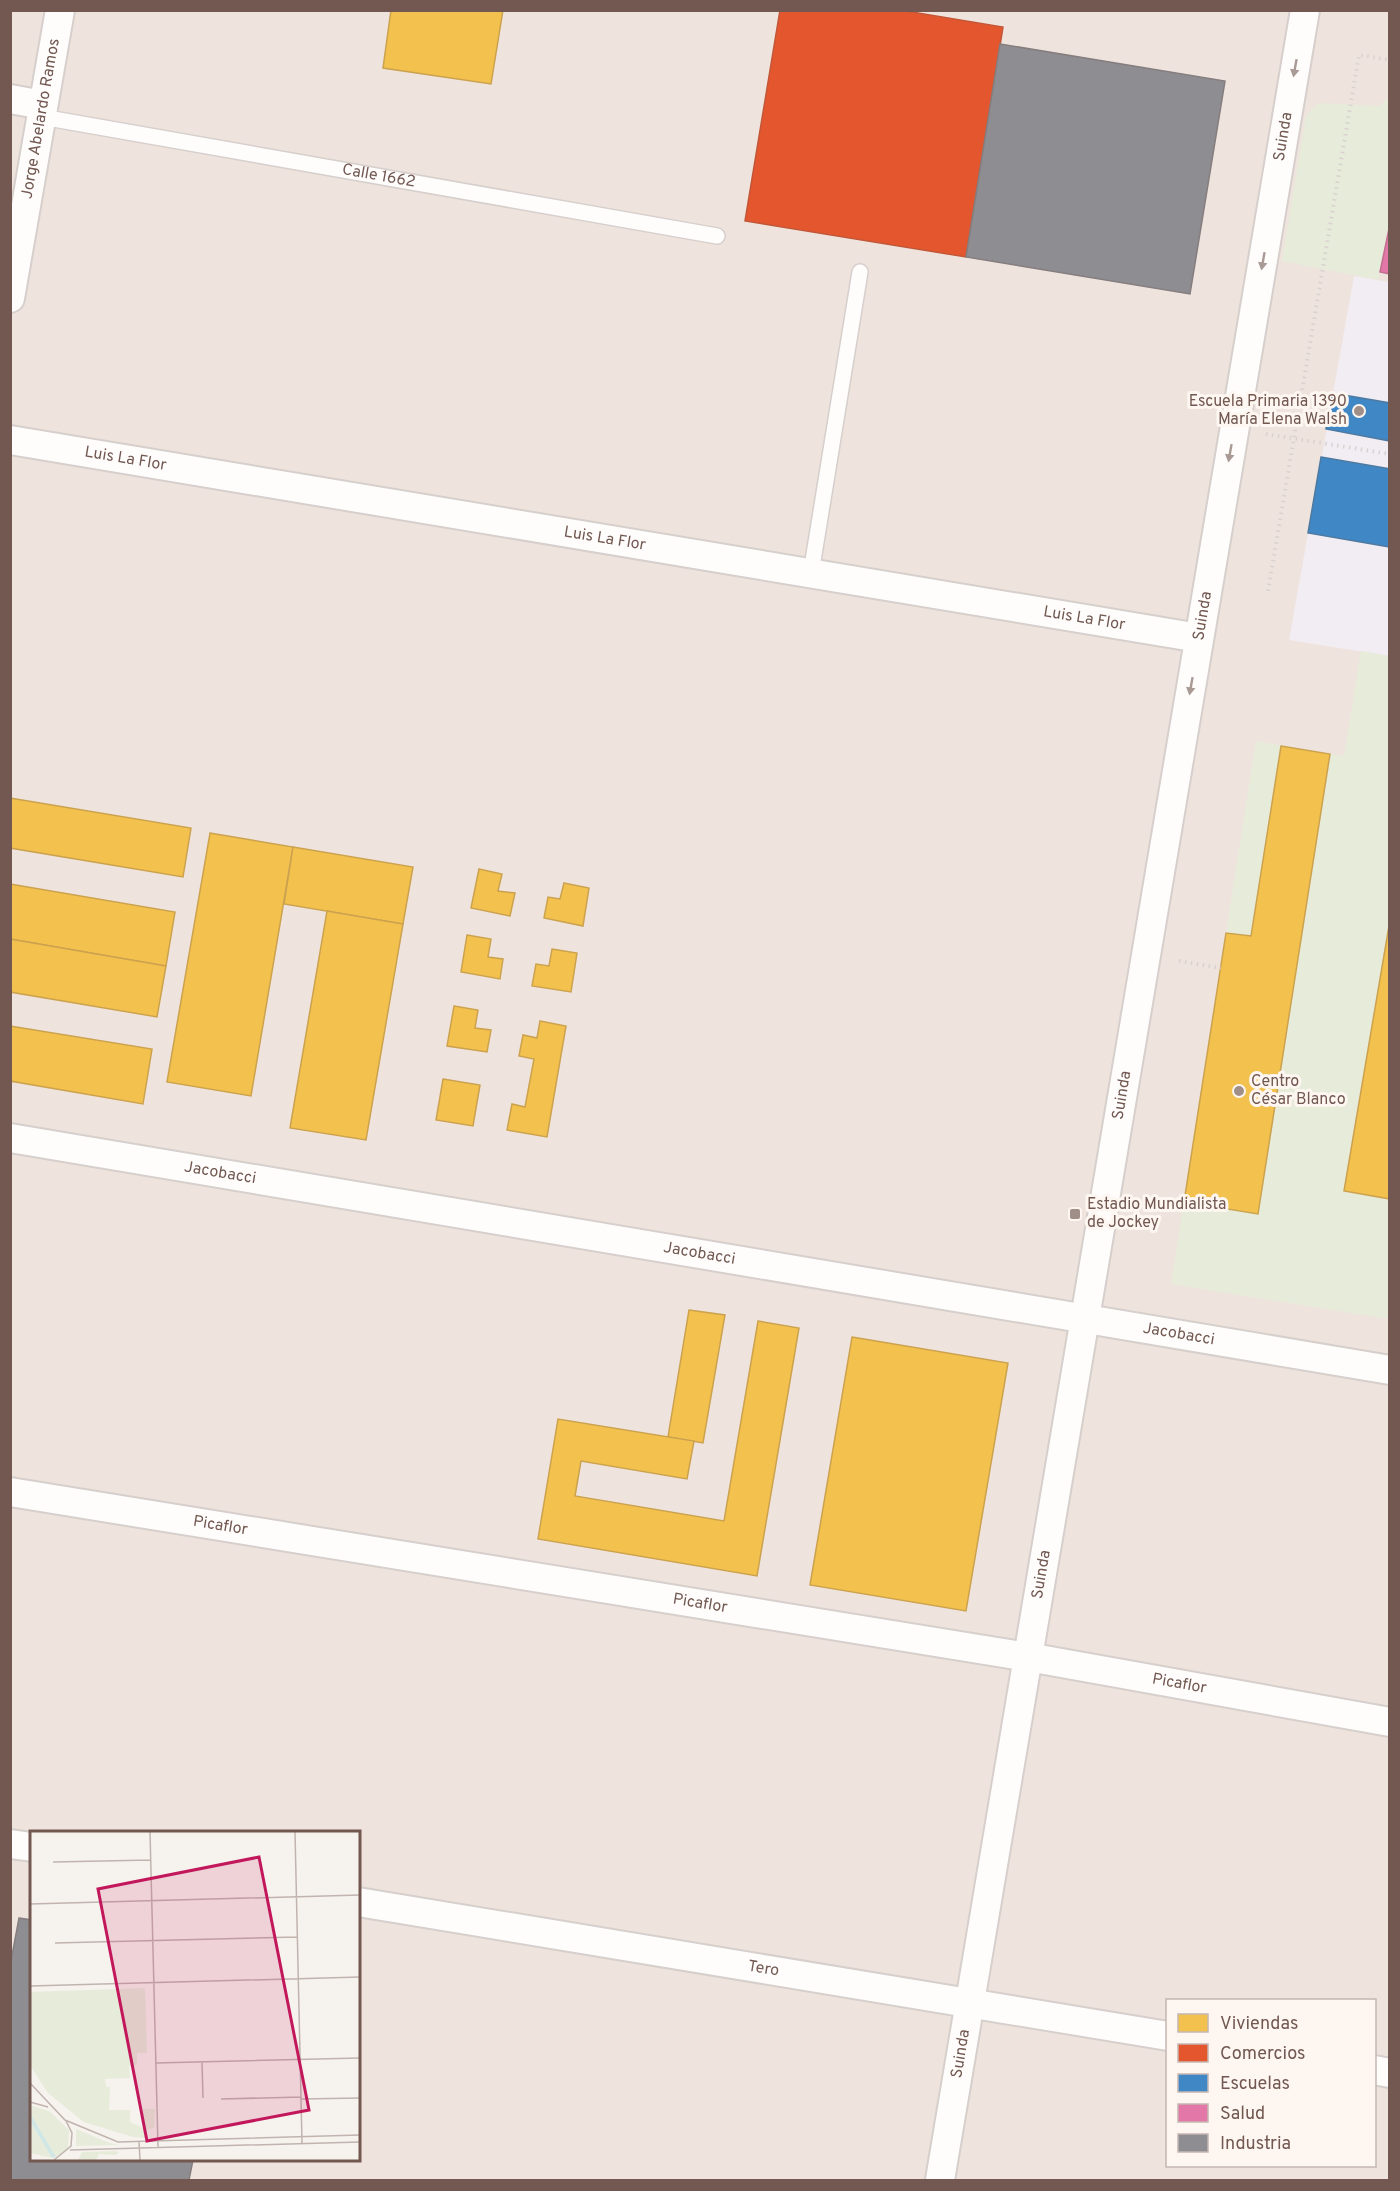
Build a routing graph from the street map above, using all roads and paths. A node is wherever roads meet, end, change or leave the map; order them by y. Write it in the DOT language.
graph roads {
  1 [pos="60,10"];
  2 [pos="1305,10"];
  3 [pos="1389,60"];
  4 [pos="10,99"];
  5 [pos="43,111"];
  6 [pos="717,236"];
  7 [pos="860,272"];
  8 [pos="10,298"];
  9 [pos="1234,429"];
  10 [pos="1294,438"];
  11 [pos="10,440"];
  12 [pos="1389,454"];
  13 [pos="811,573"];
  14 [pos="1268,591"];
  15 [pos="1199,638"];
  16 [pos="1145,956"];
  17 [pos="1221,968"];
  18 [pos="10,1138"];
  19 [pos="1084,1320"];
  20 [pos="1389,1370"];
  21 [pos="10,1492"];
  22 [pos="1028,1657"];
  23 [pos="1389,1722"];
  24 [pos="10,1844"];
  25 [pos="30,1847"];
  26 [pos="360,1902"];
  27 [pos="970,2003"];
  28 [pos="1166,2036"];
  29 [pos="940,2181"];
  1 -- 5 [label="street, Jorge Abelardo Ramos"];
  2 -- 9 [label="street, Suinda, one-way"];
  3 -- 10 [label="path"];
  4 -- 5 [label="street, Calle 1662"];
  5 -- 6 [label="lane, Calle 1662"];
  5 -- 8 [label="street, Jorge Abelardo Ramos"];
  7 -- 13 [label="lane"];
  9 -- 10 [label="path"];
  9 -- 15 [label="street, Suinda, one-way"];
  10 -- 12 [label="path"];
  10 -- 14 [label="path"];
  11 -- 13 [label="street, Luis La Flor"];
  13 -- 15 [label="street, Luis La Flor"];
  15 -- 16 [label="street, Suinda, one-way"];
  16 -- 17 [label="path"];
  16 -- 19 [label="street, Suinda"];
  18 -- 19 [label="street, Jacobacci"];
  19 -- 20 [label="street, Jacobacci"];
  19 -- 22 [label="street, Suinda"];
  21 -- 22 [label="street, Picaflor"];
  22 -- 23 [label="street, Picaflor"];
  22 -- 27 [label="street, Suinda"];
  24 -- 25 [label="street"];
  26 -- 27 [label="street, Tero"];
  27 -- 28 [label="street, Tero"];
  27 -- 29 [label="street, Suinda"];
}
